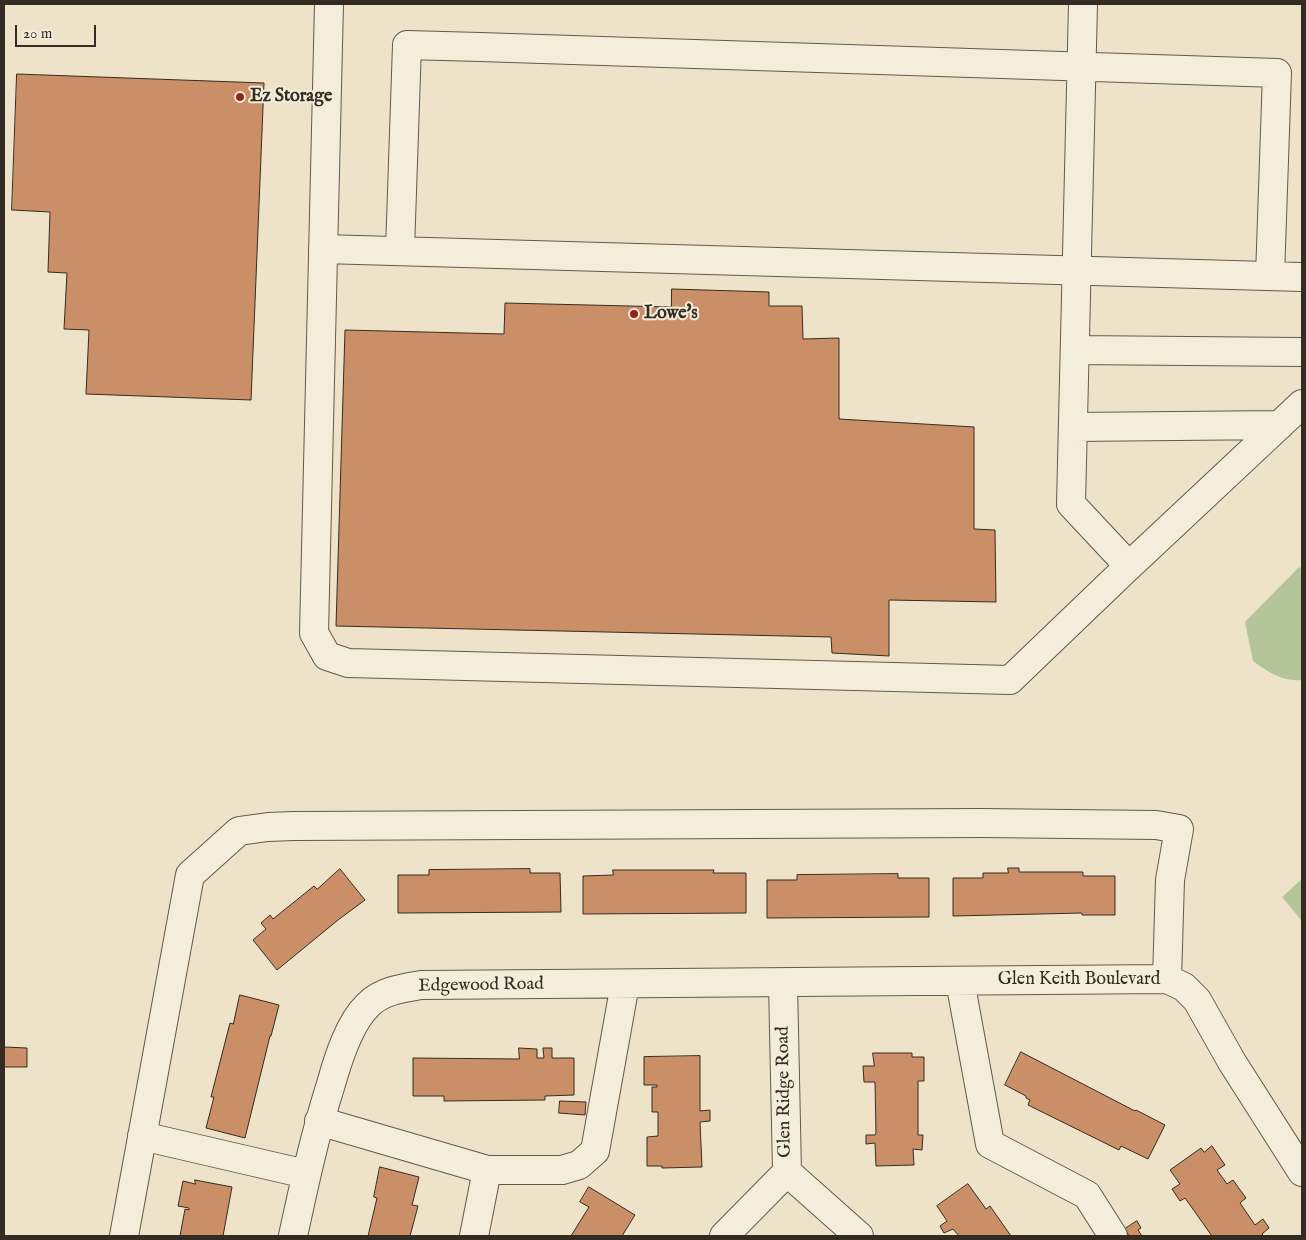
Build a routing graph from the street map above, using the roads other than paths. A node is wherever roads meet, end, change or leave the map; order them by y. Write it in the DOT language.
graph roads {
  1 [pos="328,4"];
  2 [pos="1083,4"];
  3 [pos="1081,67"];
  4 [pos="323,248"];
  5 [pos="400,250"];
  6 [pos="1077,270"];
  7 [pos="1270,276"];
  8 [pos="1302,277"];
  9 [pos="1075,350"];
  10 [pos="1302,352"];
  11 [pos="1302,404"];
  12 [pos="1280,425"];
  13 [pos="1073,427"];
  14 [pos="1129,566"];
  15 [pos="1167,979"];
  16 [pos="960,981"];
  17 [pos="782,983"];
  18 [pos="625,984"];
  19 [pos="319,1121"];
  20 [pos="142,1136"];
  21 [pos="487,1170"];
  22 [pos="786,1172"];
  23 [pos="1302,1172"];
  24 [pos="306,1174"];
  25 [pos="124,1236"];
  26 [pos="294,1236"];
  27 [pos="474,1236"];
  28 [pos="724,1236"];
  29 [pos="859,1236"];
  30 [pos="1113,1236"];
  1 -- 4 [label="street"];
  2 -- 3 [label="street"];
  3 -- 5 [label="street"];
  3 -- 6 [label="street"];
  3 -- 7 [label="street"];
  4 -- 5 [label="street"];
  4 -- 14 [label="street"];
  5 -- 6 [label="street"];
  6 -- 7 [label="street"];
  6 -- 9 [label="street"];
  7 -- 8 [label="street"];
  9 -- 10 [label="street"];
  9 -- 13 [label="street"];
  11 -- 12 [label="street"];
  12 -- 13 [label="street"];
  12 -- 14 [label="street"];
  13 -- 14 [label="street"];
  15 -- 16 [label="street, Glen Keith Boulevard"];
  15 -- 20 [label="street"];
  15 -- 23 [label="street, Glen Keith Boulevard"];
  16 -- 17 [label="street, Glen Keith Boulevard"];
  16 -- 30 [label="street"];
  17 -- 18 [label="street, Edgewood Road"];
  17 -- 22 [label="street, Glen Ridge Road"];
  18 -- 19 [label="street, Edgewood Road"];
  18 -- 21 [label="street"];
  19 -- 21 [label="street"];
  19 -- 24 [label="street, Edgewood Road"];
  20 -- 24 [label="street"];
  20 -- 25 [label="street"];
  21 -- 27 [label="street"];
  22 -- 28 [label="street, Glen Ridge Road"];
  22 -- 29 [label="street"];
  24 -- 26 [label="street, Edgewood Road"];
}
